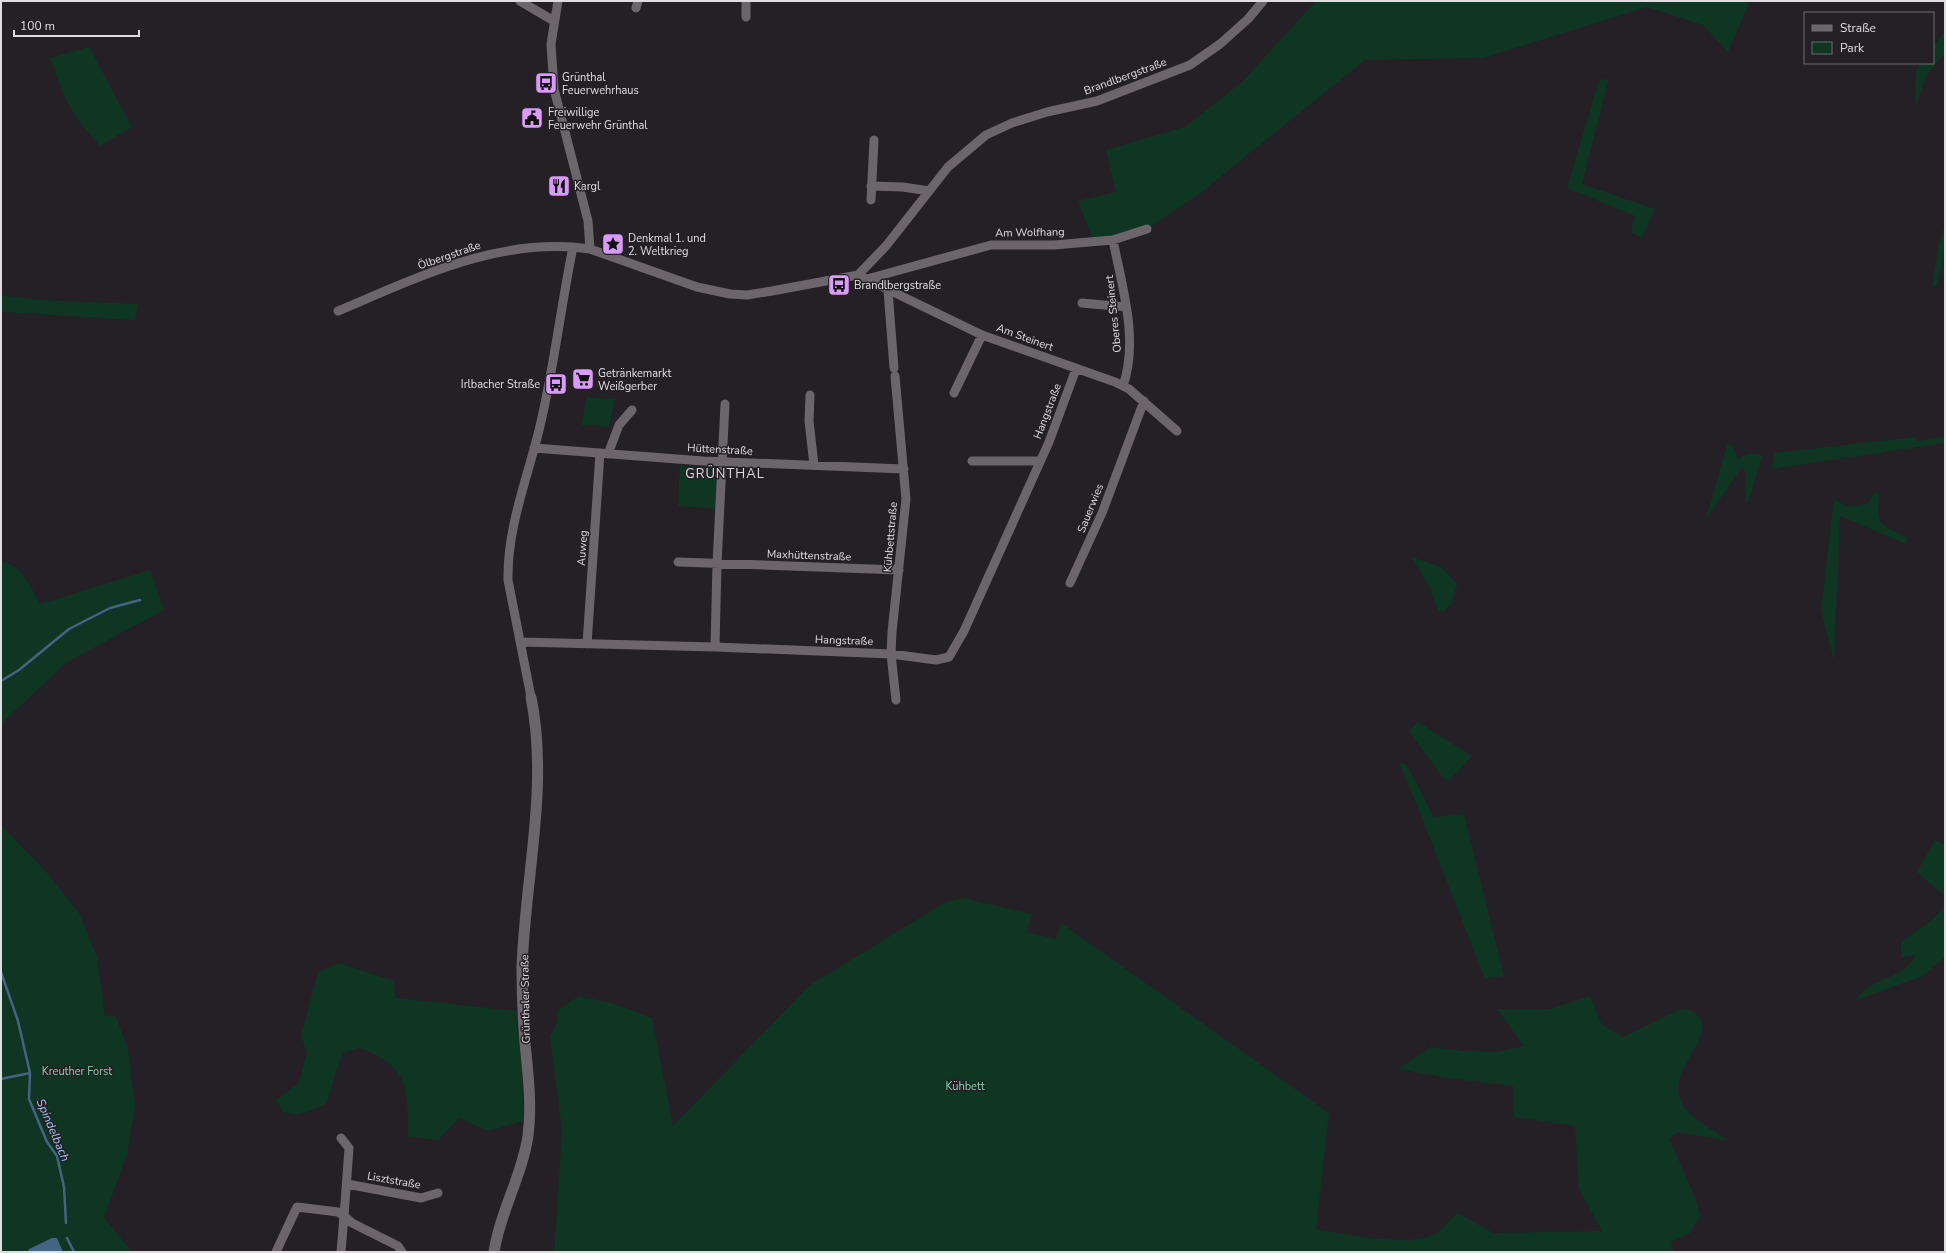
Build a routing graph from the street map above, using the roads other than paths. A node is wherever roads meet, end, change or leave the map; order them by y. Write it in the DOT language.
graph roads {
  1 [pos="520,1"];
  2 [pos="558,1"];
  3 [pos="746,1"];
  4 [pos="1263,1"];
  5 [pos="746,17"];
  6 [pos="554,21"];
  7 [pos="874,140"];
  8 [pos="871,186"];
  9 [pos="929,191"];
  10 [pos="871,200"];
  11 [pos="1148,229"];
  12 [pos="1113,240"];
  13 [pos="573,247"];
  14 [pos="590,249"];
  15 [pos="858,275"];
  16 [pos="867,279"];
  17 [pos="888,291"];
  18 [pos="1082,304"];
  19 [pos="1126,307"];
  20 [pos="338,311"];
  21 [pos="982,335"];
  22 [pos="1076,369"];
  23 [pos="1123,386"];
  24 [pos="954,393"];
  25 [pos="810,395"];
  26 [pos="1144,402"];
  27 [pos="725,404"];
  28 [pos="632,410"];
  29 [pos="1177,431"];
  30 [pos="534,448"];
  31 [pos="604,453"];
  32 [pos="972,461"];
  33 [pos="1040,461"];
  34 [pos="722,462"];
  35 [pos="814,465"];
  36 [pos="904,469"];
  37 [pos="678,562"];
  38 [pos="717,564"];
  39 [pos="899,570"];
  40 [pos="1070,583"];
  41 [pos="521,642"];
  42 [pos="587,644"];
  43 [pos="715,647"];
  44 [pos="891,654"];
  45 [pos="532,697"];
  46 [pos="896,700"];
  47 [pos="341,1138"];
  48 [pos="346,1184"];
  49 [pos="438,1193"];
  50 [pos="344,1216"];
  51 [pos="276,1252"];
  52 [pos="341,1252"];
  53 [pos="402,1252"];
  54 [pos="494,1252"];
  1 -- 6 [label="street"];
  2 -- 6 [label="street"];
  3 -- 5 [label="street"];
  4 -- 9 [label="street, Brandlbergstraße"];
  6 -- 14 [label="street"];
  7 -- 8 [label="street"];
  8 -- 9 [label="street"];
  8 -- 10 [label="street"];
  9 -- 15 [label="street, Brandlbergstraße"];
  11 -- 12 [label="street, Am Wolfhang"];
  12 -- 16 [label="street, Am Wolfhang"];
  12 -- 19 [label="street, Oberes Steinert"];
  13 -- 14 [label="street, Ölbergstraße"];
  13 -- 20 [label="street, Ölbergstraße"];
  13 -- 30 [label="street"];
  14 -- 15 [label="street"];
  15 -- 16 [label="street, Am Steinert"];
  16 -- 17 [label="street, Am Steinert"];
  17 -- 21 [label="street, Am Steinert"];
  17 -- 36 [label="street, Kühbettstraße"];
  18 -- 19 [label="street"];
  19 -- 23 [label="street, Oberes Steinert"];
  21 -- 22 [label="street, Am Steinert"];
  21 -- 24 [label="street"];
  22 -- 23 [label="street, Am Steinert"];
  22 -- 33 [label="street, Hangstraße"];
  23 -- 26 [label="street, Am Steinert"];
  25 -- 35 [label="street"];
  26 -- 29 [label="street, Am Steinert"];
  26 -- 40 [label="street, Sauerwies"];
  27 -- 34 [label="street"];
  28 -- 31 [label="street, Auweg"];
  30 -- 31 [label="street, Hüttenstraße"];
  30 -- 41 [label="street"];
  31 -- 34 [label="street, Hüttenstraße"];
  31 -- 42 [label="street, Auweg"];
  32 -- 33 [label="street"];
  33 -- 44 [label="street, Hangstraße"];
  34 -- 35 [label="street, Hüttenstraße"];
  34 -- 38 [label="street"];
  35 -- 36 [label="street, Hüttenstraße"];
  36 -- 39 [label="street, Kühbettstraße"];
  37 -- 38 [label="street, Maxhüttenstraße"];
  38 -- 39 [label="street, Maxhüttenstraße"];
  38 -- 43 [label="street"];
  39 -- 44 [label="street, Kühbettstraße"];
  41 -- 42 [label="street, Hangstraße"];
  41 -- 45 [label="street"];
  42 -- 43 [label="street, Hangstraße"];
  43 -- 44 [label="street, Hangstraße"];
  44 -- 46 [label="street, Kühbettstraße"];
  45 -- 54 [label="street, Grünthaler Straße"];
  47 -- 48 [label="street"];
  48 -- 49 [label="street, Lisztstraße"];
  48 -- 50 [label="street"];
  50 -- 51 [label="street"];
  50 -- 52 [label="street"];
  50 -- 53 [label="street"];
}
